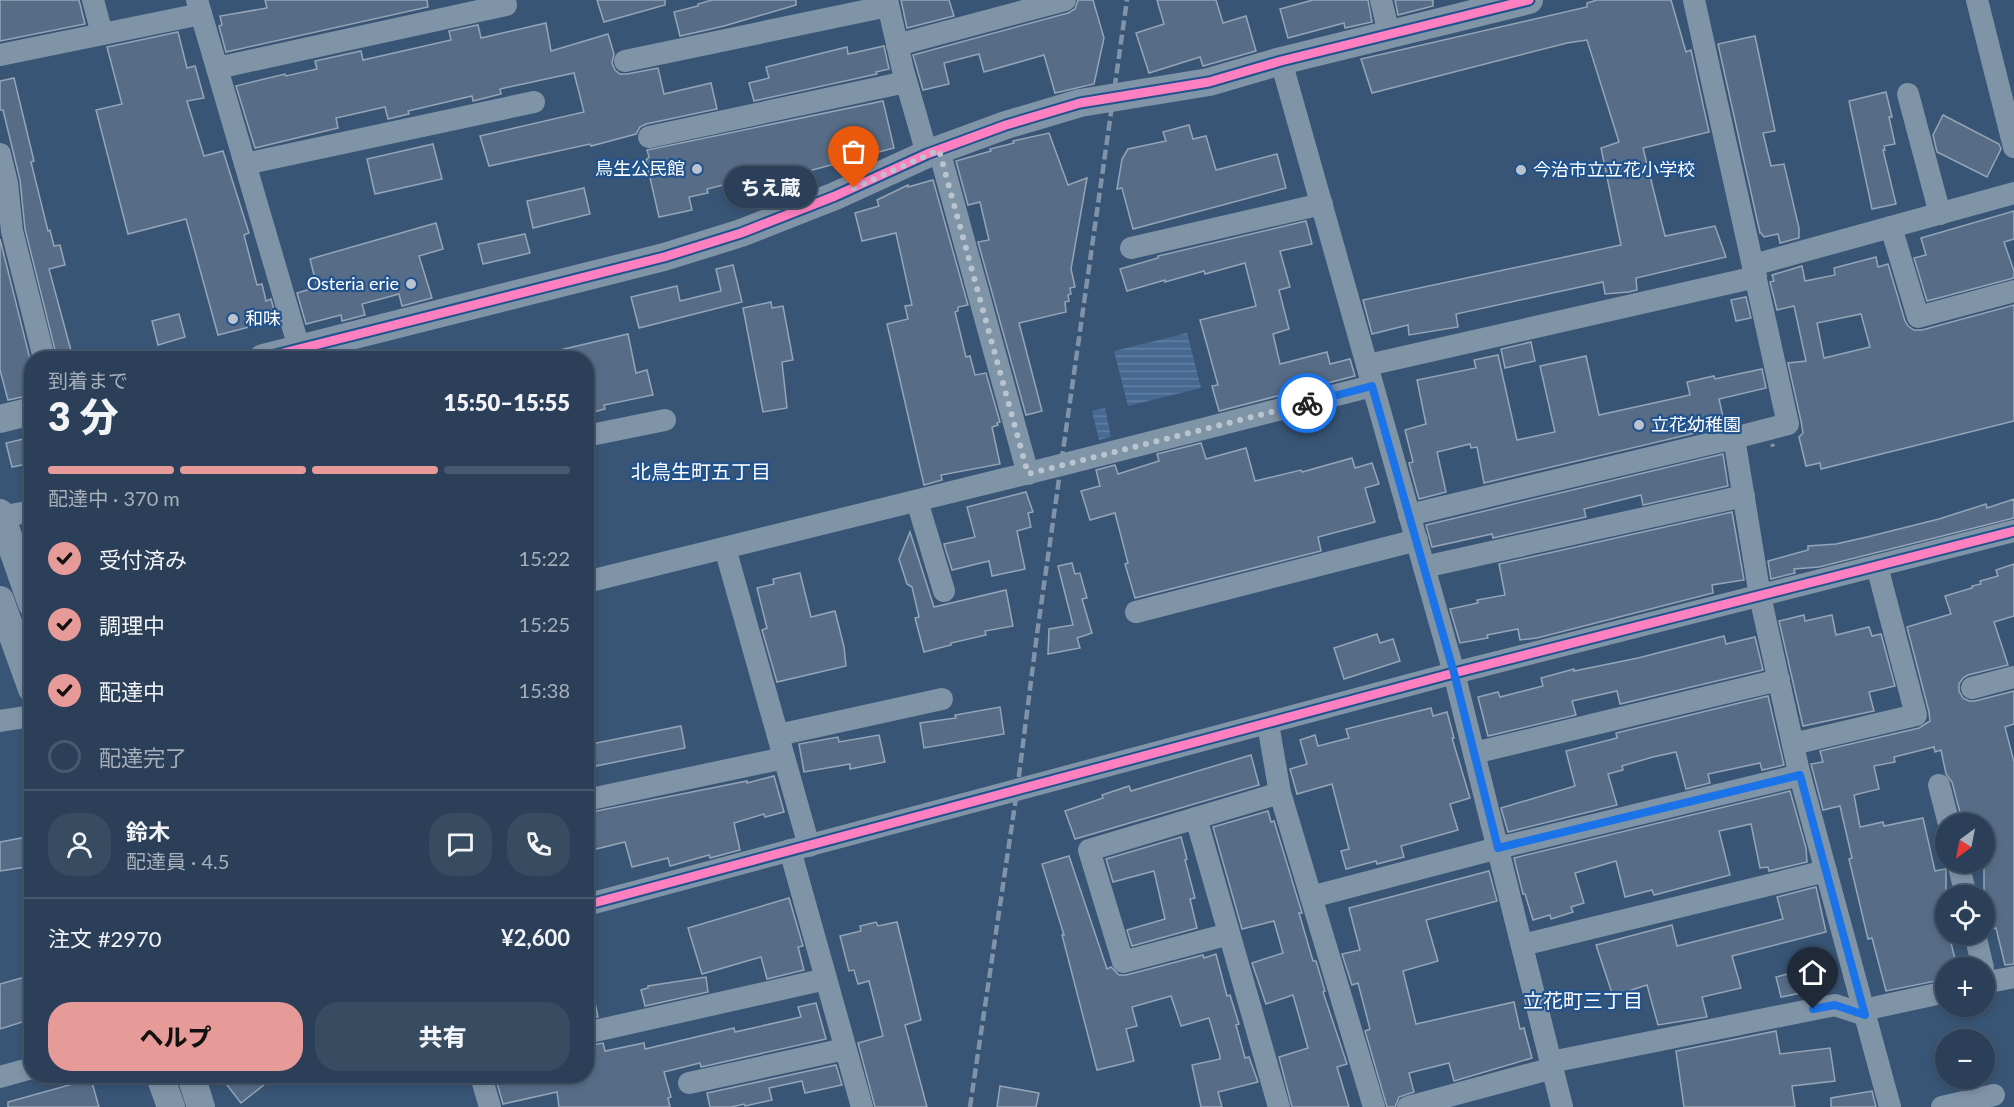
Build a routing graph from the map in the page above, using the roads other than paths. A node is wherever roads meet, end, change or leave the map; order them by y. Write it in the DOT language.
graph roads {
  1 [pos="93,0"];
  2 [pos="1065,0"];
  3 [pos="1381,0"];
  4 [pos="1529,0"];
  5 [pos="1694,0"];
  6 [pos="1977,0"];
  7 [pos="888,3"];
  8 [pos="506,5"];
  9 [pos="1490,5"];
  10 [pos="199,7"];
  11 [pos="102,34"];
  12 [pos="1389,34"];
  13 [pos="897,45"];
  14 [pos="0,55"];
  15 [pos="625,61"];
  16 [pos="1281,61"];
  17 [pos="217,68"];
  18 [pos="906,82"];
  19 [pos="1908,94"];
  20 [pos="534,102"];
  21 [pos="649,137"];
  22 [pos="2014,147"];
  23 [pos="933,152"];
  24 [pos="0,154"];
  25 [pos="245,164"];
  26 [pos="2014,193"];
  27 [pos="1322,204"];
  28 [pos="1940,214"];
  29 [pos="1891,227"];
  30 [pos="1131,248"];
  31 [pos="1755,271"];
  32 [pos="2014,291"];
  33 [pos="42,351"];
  34 [pos="300,351"];
  35 [pos="312,351"];
  36 [pos="1370,376"];
  37 [pos="24,413"];
  38 [pos="0,419"];
  39 [pos="665,420"];
  40 [pos="594,434"];
  41 [pos="1734,438"];
  42 [pos="1028,474"];
  43 [pos="1744,496"];
  44 [pos="917,501"];
  45 [pos="24,512"];
  46 [pos="1,515"];
  47 [pos="1409,515"];
  48 [pos="2014,531"];
  49 [pos="1417,540"];
  50 [pos="725,548"];
  51 [pos="1877,566"];
  52 [pos="1424,567"];
  53 [pos="594,580"];
  54 [pos="24,581"];
  55 [pos="944,591"];
  56 [pos="1760,596"];
  57 [pos="0,602"];
  58 [pos="1136,612"];
  59 [pos="24,667"];
  60 [pos="1454,673"];
  61 [pos="2014,676"];
  62 [pos="1779,680"];
  63 [pos="1972,688"];
  64 [pos="942,699"];
  65 [pos="24,717"];
  66 [pos="0,721"];
  67 [pos="1269,723"];
  68 [pos="778,735"];
  69 [pos="1793,744"];
  70 [pos="1474,753"];
  71 [pos="784,758"];
  72 [pos="1800,775"];
  73 [pos="1939,785"];
  74 [pos="1280,793"];
  75 [pos="594,798"];
  76 [pos="1946,813"];
  77 [pos="1196,818"];
  78 [pos="800,848"];
  79 [pos="1498,848"];
  80 [pos="1826,871"];
  81 [pos="1311,897"];
  82 [pos="594,903"];
  83 [pos="1229,934"];
  84 [pos="1522,945"];
  85 [pos="1995,976"];
  86 [pos="2014,977"];
  87 [pos="826,979"];
  88 [pos="1935,995"];
  89 [pos="1864,1012"];
  90 [pos="594,1031"];
  91 [pos="845,1049"];
  92 [pos="1552,1065"];
  93 [pos="24,1070"];
  94 [pos="0,1077"];
  95 [pos="162,1083"];
  96 [pos="193,1083"];
  97 [pos="483,1083"];
  98 [pos="689,1083"];
  99 [pos="1994,1095"];
  100 [pos="171,1107"];
  101 [pos="201,1107"];
  102 [pos="490,1107"];
  103 [pos="862,1107"];
  104 [pos="1279,1107"];
  105 [pos="1374,1107"];
  106 [pos="1408,1107"];
  107 [pos="1562,1107"];
  108 [pos="1890,1107"];
  109 [pos="1942,1107"];
  1 -- 11 [label="street"];
  2 -- 13 [label="street"];
  3 -- 12 [label="street"];
  4 -- 9 [label="street"];
  5 -- 31 [label="street"];
  6 -- 22 [label="street"];
  7 -- 13 [label="street"];
  7 -- 15 [label="street"];
  8 -- 17 [label="street"];
  9 -- 12 [label="street"];
  10 -- 11 [label="street"];
  10 -- 17 [label="street"];
  11 -- 14 [label="street"];
  12 -- 16 [label="street"];
  13 -- 18 [label="street"];
  16 -- 23 [label="street"];
  16 -- 27 [label="street"];
  17 -- 25 [label="street"];
  18 -- 21 [label="street"];
  18 -- 23 [label="street"];
  19 -- 28 [label="street"];
  20 -- 25 [label="street"];
  23 -- 35 [label="street"];
  23 -- 42 [label="street"];
  24 -- 33 [label="street"];
  25 -- 34 [label="street"];
  26 -- 28 [label="street"];
  27 -- 30 [label="street"];
  27 -- 36 [label="street"];
  28 -- 29 [label="street"];
  29 -- 31 [label="street"];
  29 -- 32 [label="street"];
  31 -- 36 [label="street"];
  31 -- 41 [label="street"];
  36 -- 42 [label="street"];
  36 -- 47 [label="street"];
  37 -- 38 [label="street"];
  39 -- 40 [label="street"];
  41 -- 43 [label="street"];
  41 -- 47 [label="street"];
  42 -- 44 [label="street"];
  43 -- 52 [label="street"];
  43 -- 56 [label="street"];
  44 -- 50 [label="street"];
  44 -- 55 [label="street"];
  45 -- 46 [label="street"];
  46 -- 54 [label="street"];
  47 -- 49 [label="street"];
  48 -- 51 [label="street"];
  49 -- 52 [label="street"];
  49 -- 58 [label="street"];
  50 -- 53 [label="street"];
  50 -- 68 [label="street"];
  51 -- 56 [label="street"];
  51 -- 69 [label="street"];
  52 -- 60 [label="street"];
  56 -- 60 [label="street"];
  56 -- 62 [label="street"];
  57 -- 59 [label="street"];
  60 -- 67 [label="street"];
  60 -- 70 [label="street"];
  61 -- 63 [label="street"];
  62 -- 69 [label="street"];
  62 -- 70 [label="street"];
  64 -- 68 [label="street"];
  65 -- 66 [label="street"];
  67 -- 74 [label="street"];
  67 -- 78 [label="street"];
  68 -- 71 [label="street"];
  69 -- 72 [label="street"];
  70 -- 79 [label="street"];
  71 -- 75 [label="street"];
  71 -- 78 [label="street"];
  72 -- 79 [label="street"];
  72 -- 80 [label="street"];
  73 -- 76 [label="street"];
  74 -- 77 [label="street"];
  74 -- 81 [label="street"];
  77 -- 83 [label="street"];
  77 -- 83 [label="street"];
  78 -- 82 [label="street"];
  78 -- 87 [label="street"];
  79 -- 81 [label="street"];
  79 -- 84 [label="street"];
  80 -- 84 [label="street"];
  80 -- 89 [label="street"];
  81 -- 105 [label="street"];
  83 -- 104 [label="street"];
  84 -- 92 [label="street"];
  85 -- 86 [label="street"];
  87 -- 90 [label="street"];
  87 -- 91 [label="street"];
  88 -- 89 [label="street"];
  89 -- 92 [label="street"];
  89 -- 108 [label="street"];
  91 -- 98 [label="street"];
  91 -- 103 [label="street"];
  92 -- 106 [label="street"];
  92 -- 107 [label="street"];
  93 -- 94 [label="street"];
  95 -- 100 [label="street"];
  96 -- 101 [label="street"];
  97 -- 102 [label="street"];
  99 -- 109 [label="street"];
}
